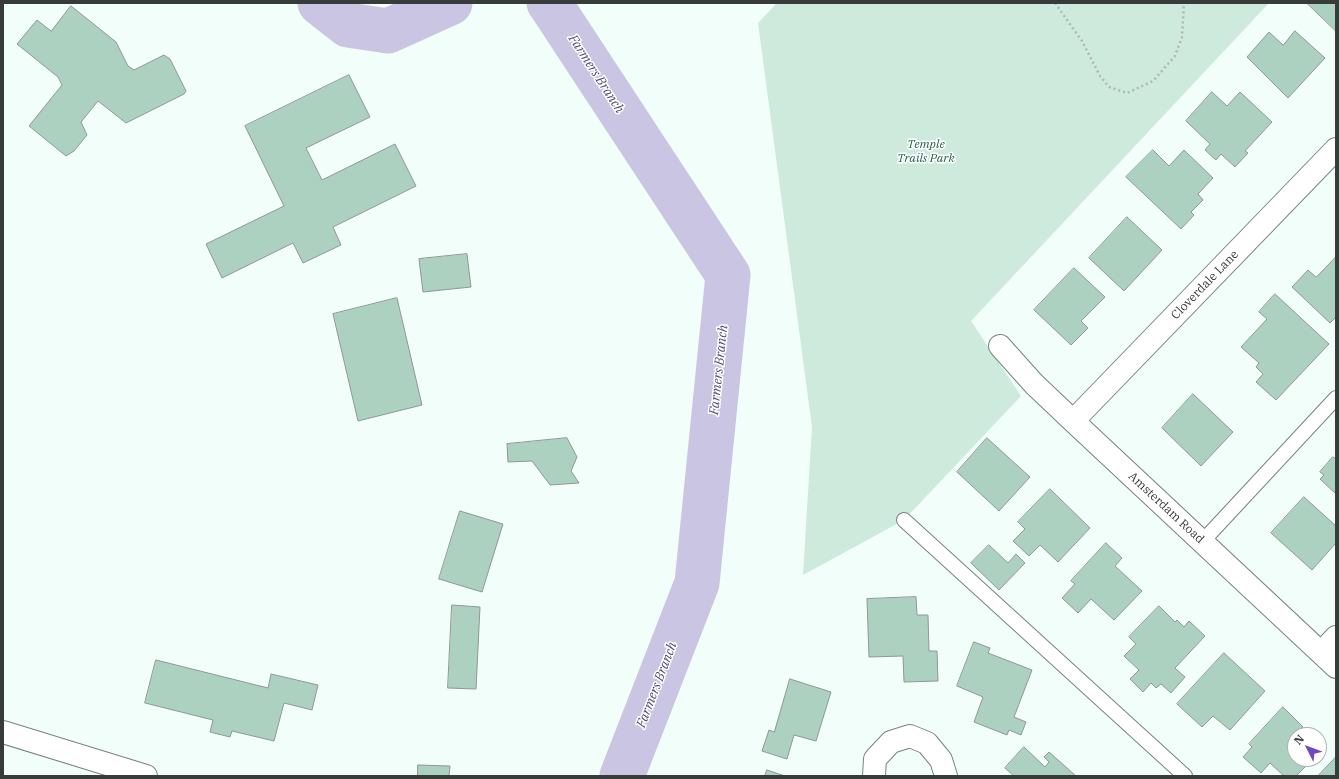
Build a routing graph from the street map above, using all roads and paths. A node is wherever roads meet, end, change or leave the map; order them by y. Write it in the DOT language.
graph roads {
  1 [pos="1055,3"];
  2 [pos="1184,3"];
  3 [pos="1336,149"];
  4 [pos="1000,346"];
  5 [pos="1336,398"];
  6 [pos="1073,421"];
  7 [pos="904,520"];
  8 [pos="1202,542"];
  9 [pos="1336,638"];
  10 [pos="1328,660"];
  11 [pos="3,732"];
  12 [pos="146,776"];
  13 [pos="874,776"];
  14 [pos="946,776"];
  15 [pos="1185,776"];
  1 -- 2 [label="path"];
  3 -- 6 [label="street, Cloverdale Lane"];
  4 -- 6 [label="street, Amsterdam Road"];
  5 -- 8 [label="lane"];
  6 -- 8 [label="street, Amsterdam Road"];
  7 -- 15 [label="lane"];
  8 -- 10 [label="street, Amsterdam Road"];
  9 -- 10 [label="street"];
  11 -- 12 [label="street"];
  13 -- 14 [label="street"];
}
